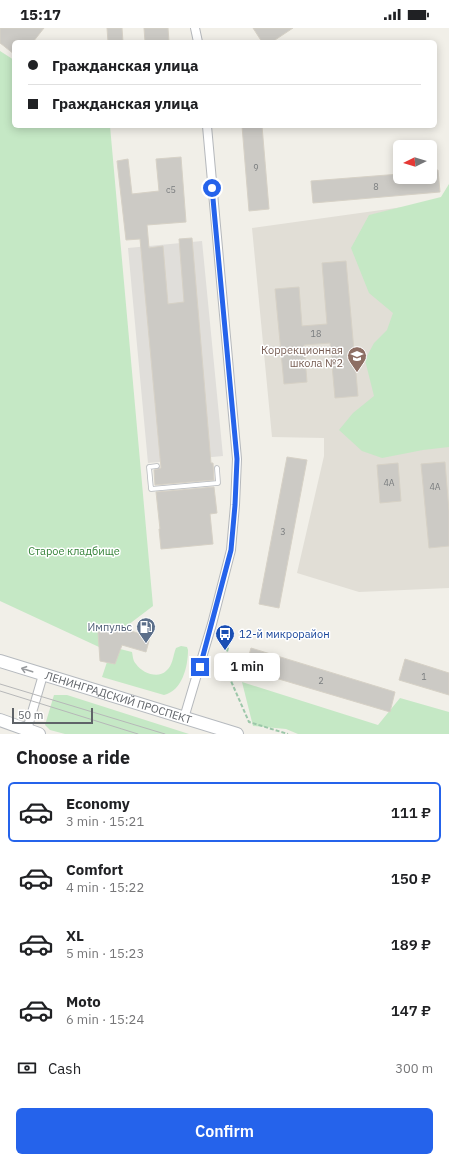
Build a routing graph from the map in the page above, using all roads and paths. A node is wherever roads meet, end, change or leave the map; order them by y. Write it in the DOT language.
graph roads {
  1 [pos="195,28"];
  2 [pos="198,40"];
  3 [pos="207,128"];
  4 [pos="157,466"];
  5 [pos="217,468"];
  6 [pos="232,630"];
  7 [pos="0,661"];
  8 [pos="43,675"];
  9 [pos="184,718"];
  10 [pos="0,720"];
  11 [pos="27,732"];
  12 [pos="39,734"];
  13 [pos="237,734"];
  14 [pos="288,734"];
  1 -- 2 [label="street"];
  3 -- 9 [label="street"];
  4 -- 5 [label="lane"];
  6 -- 14 [label="path"];
  8 -- 7 [label="main road, ЛЕНИНГРАДСКИЙ ПРОСПЕКТ, one-way"];
  8 -- 9 [label="main road, ЛЕНИНГРАДСКИЙ ПРОСПЕКТ"];
  8 -- 11 [label="street"];
  9 -- 13 [label="main road, ЛЕНИНГРАДСКИЙ ПРОСПЕКТ"];
  10 -- 11 [label="main road"];
  11 -- 12 [label="main road"];
}
